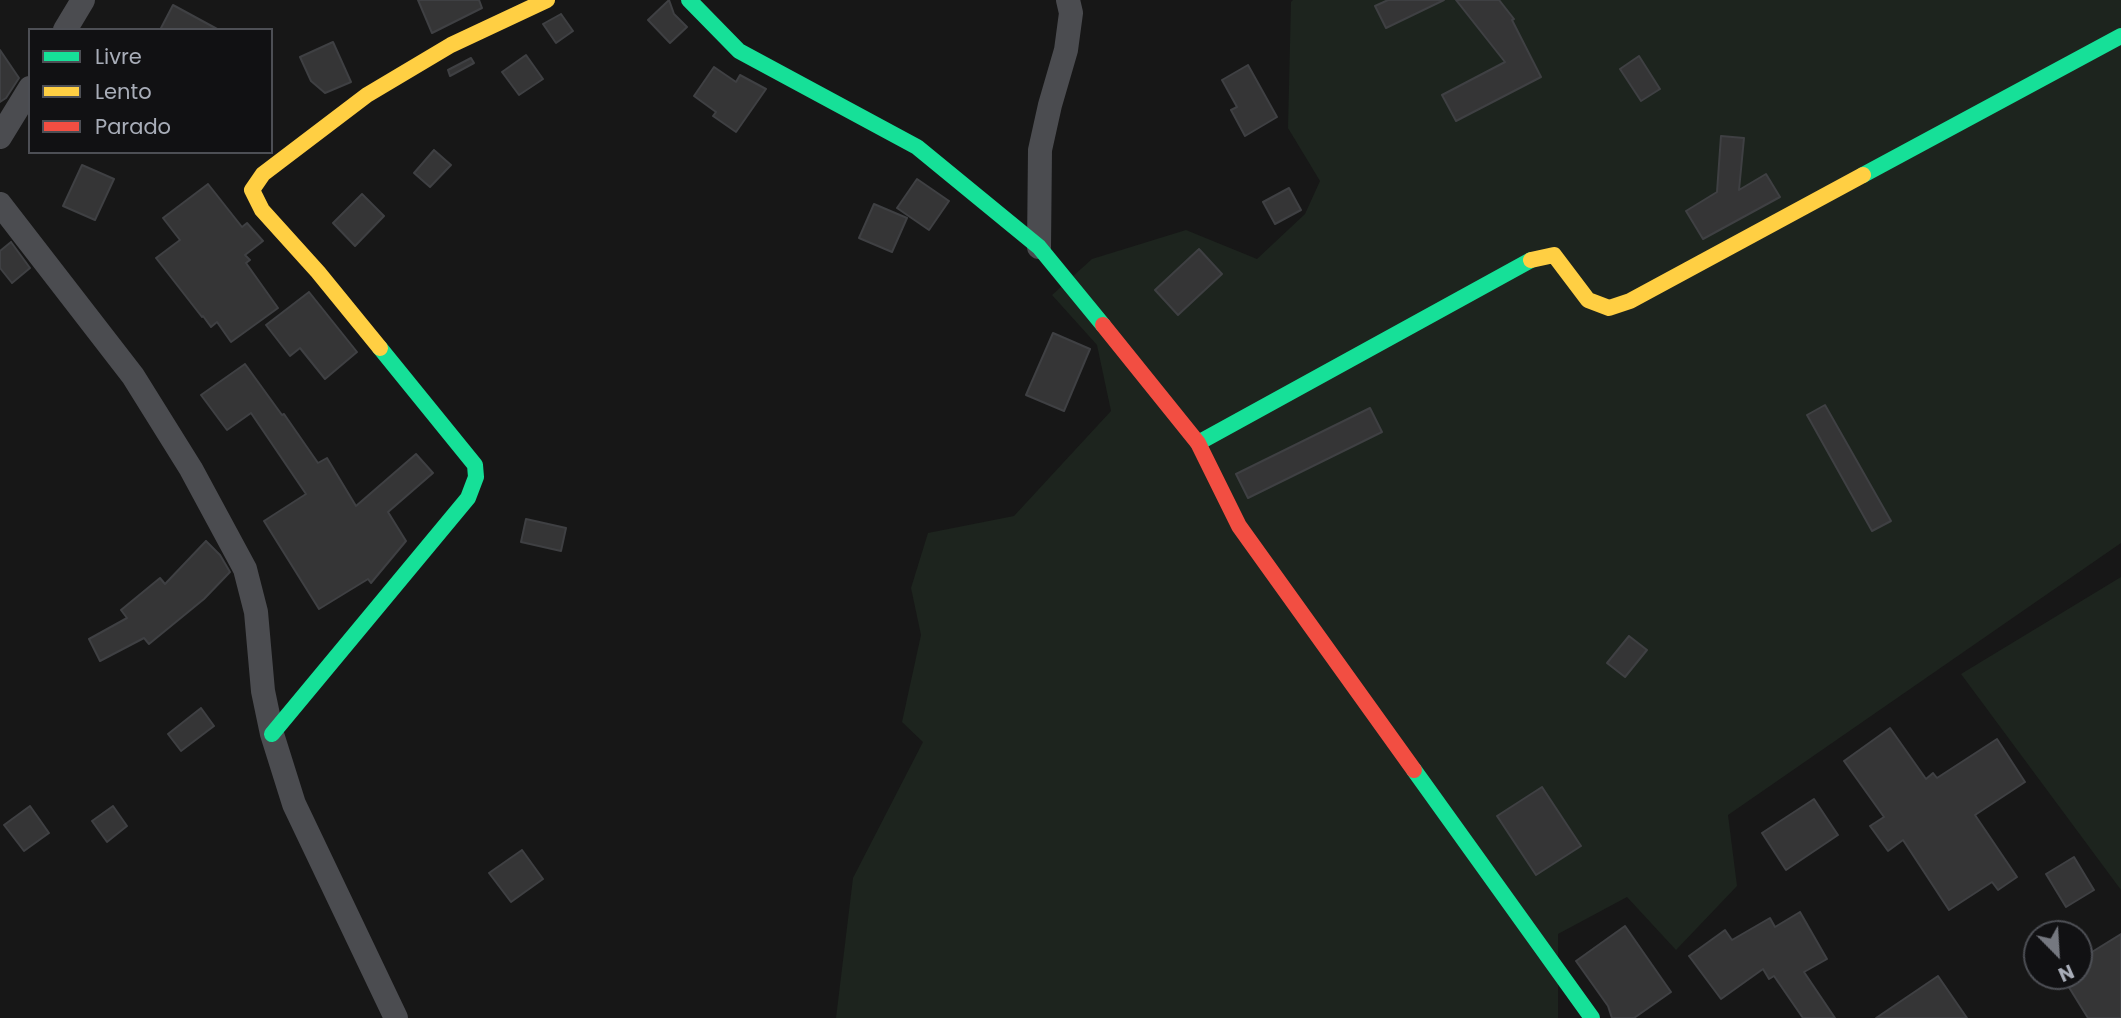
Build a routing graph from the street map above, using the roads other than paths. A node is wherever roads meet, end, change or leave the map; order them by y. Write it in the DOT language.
graph roads {
  1 [pos="83,0"];
  2 [pos="689,0"];
  3 [pos="1068,0"];
  4 [pos="537,2"];
  5 [pos="66,28"];
  6 [pos="2121,36"];
  7 [pos="28,91"];
  8 [pos="0,137"];
  9 [pos="0,204"];
  10 [pos="1039,247"];
  11 [pos="1198,443"];
  12 [pos="272,734"];
  13 [pos="396,1018"];
  14 [pos="1592,1018"];
  1 -- 5 [label="street"];
  2 -- 10 [label="street"];
  3 -- 10 [label="street"];
  4 -- 12 [label="street"];
  6 -- 11 [label="street"];
  7 -- 8 [label="street"];
  9 -- 12 [label="street"];
  10 -- 11 [label="street"];
  11 -- 14 [label="street"];
  12 -- 13 [label="street"];
}
